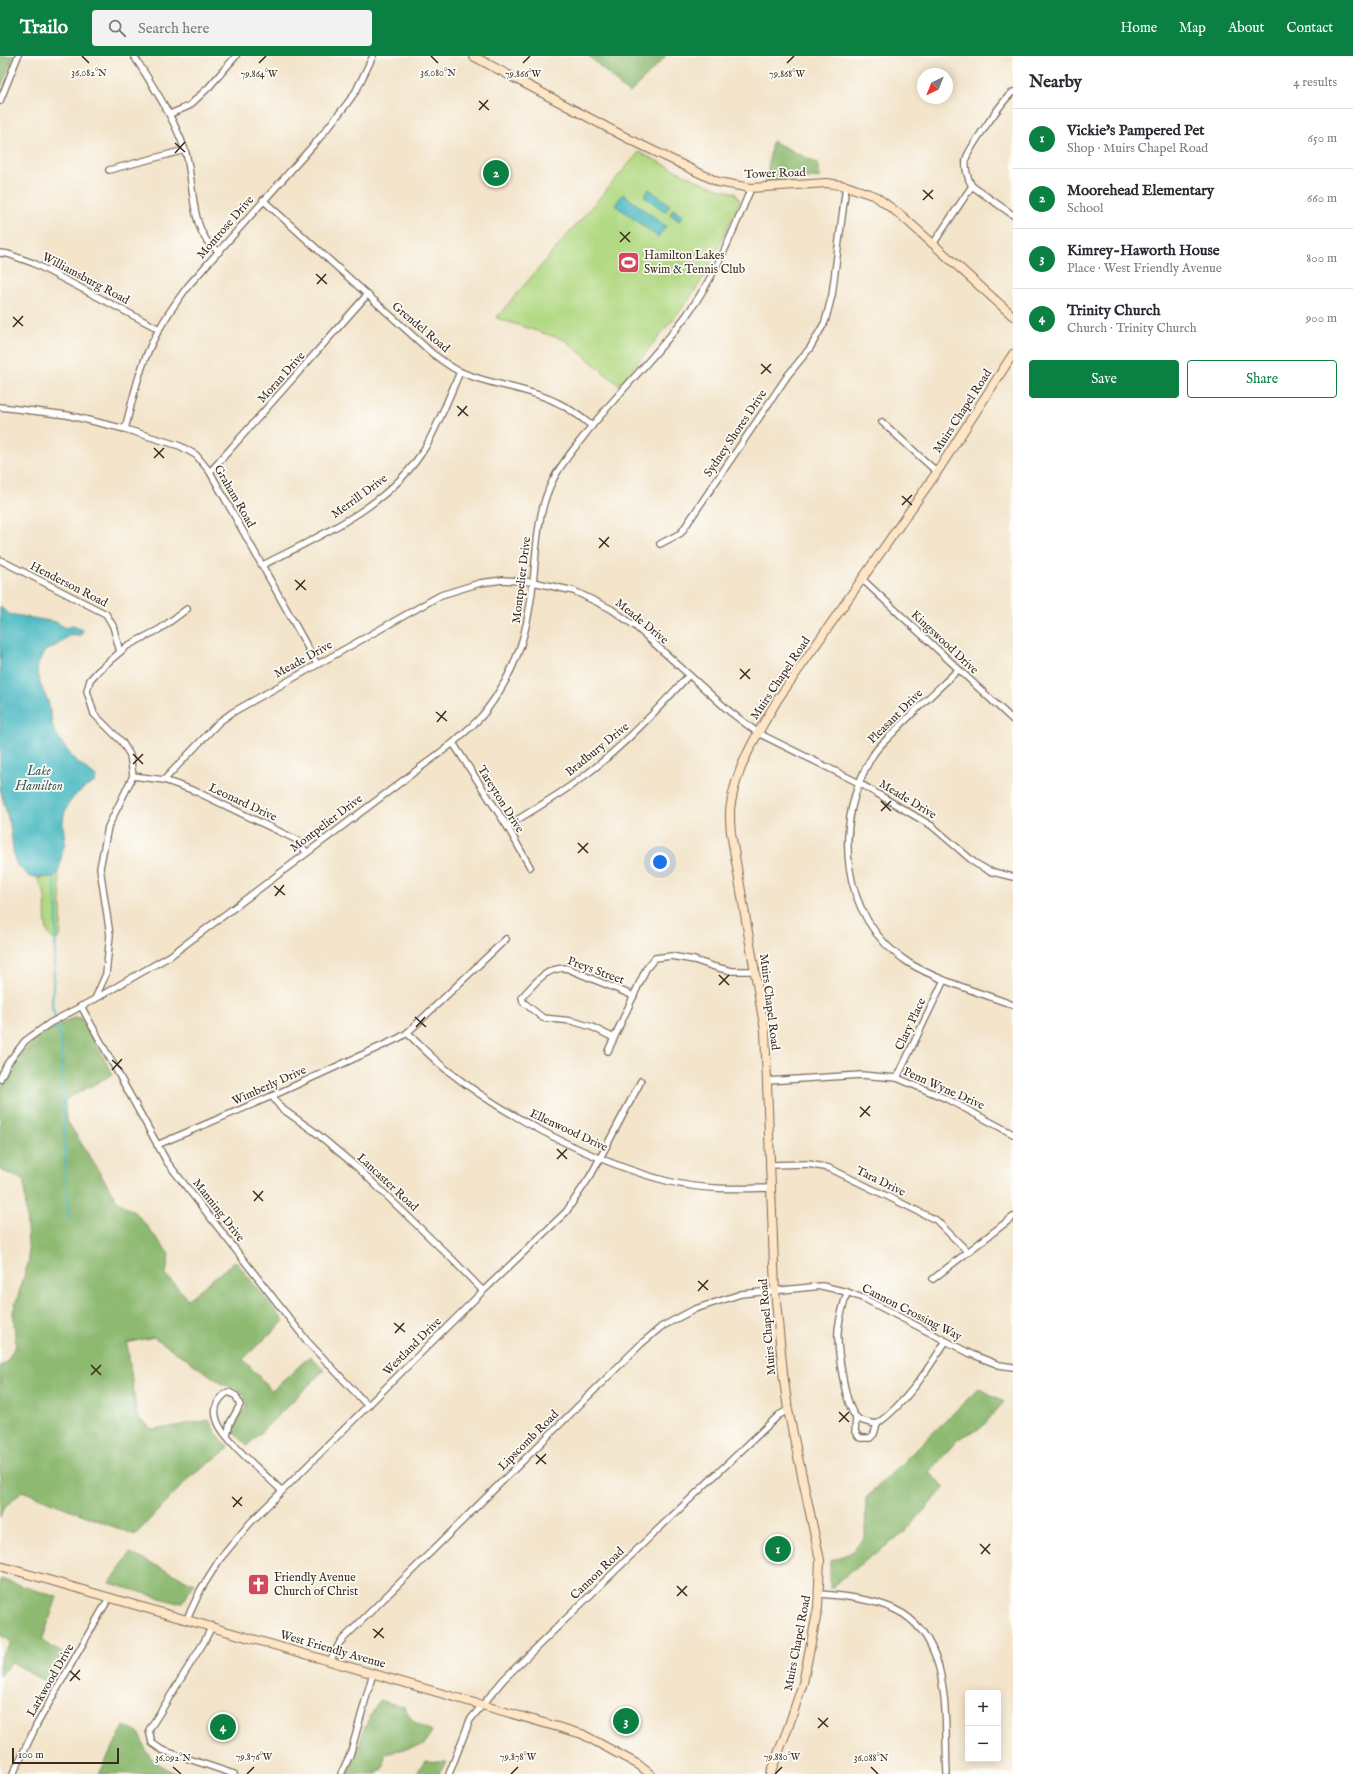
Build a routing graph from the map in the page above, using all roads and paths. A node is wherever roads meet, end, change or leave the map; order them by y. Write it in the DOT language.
graph roads {
  1 [pos="18,56"];
  2 [pos="134,56"];
  3 [pos="236,56"];
  4 [pos="373,56"];
  5 [pos="473,56"];
  6 [pos="1013,92"];
  7 [pos="0,101"];
  8 [pos="170,114"];
  9 [pos="185,150"];
  10 [pos="109,170"];
  11 [pos="846,186"];
  12 [pos="972,186"];
  13 [pos="750,188"];
  14 [pos="263,200"];
  15 [pos="1013,215"];
  16 [pos="933,244"];
  17 [pos="219,252"];
  18 [pos="0,253"];
  19 [pos="367,296"];
  20 [pos="1013,316"];
  21 [pos="159,330"];
  22 [pos="1013,354"];
  23 [pos="460,372"];
  24 [pos="0,407"];
  25 [pos="882,422"];
  26 [pos="592,426"];
  27 [pos="125,429"];
  28 [pos="210,472"];
  29 [pos="937,472"];
  30 [pos="660,544"];
  31 [pos="0,560"];
  32 [pos="263,565"];
  33 [pos="862,579"];
  34 [pos="533,582"];
  35 [pos="187,609"];
  36 [pos="120,652"];
  37 [pos="317,664"];
  38 [pos="958,670"];
  39 [pos="689,675"];
  40 [pos="1013,720"];
  41 [pos="758,733"];
  42 [pos="452,743"];
  43 [pos="133,776"];
  44 [pos="164,780"];
  45 [pos="859,783"];
  46 [pos="507,826"];
  47 [pos="306,852"];
  48 [pos="530,867"];
  49 [pos="1013,877"];
  50 [pos="506,939"];
  51 [pos="756,971"];
  52 [pos="944,980"];
  53 [pos="634,996"];
  54 [pos="95,999"];
  55 [pos="1013,1005"];
  56 [pos="81,1006"];
  57 [pos="407,1033"];
  58 [pos="614,1038"];
  59 [pos="608,1051"];
  60 [pos="897,1078"];
  61 [pos="0,1079"];
  62 [pos="642,1081"];
  63 [pos="767,1081"];
  64 [pos="272,1096"];
  65 [pos="1013,1134"];
  66 [pos="157,1145"];
  67 [pos="601,1158"];
  68 [pos="769,1165"];
  69 [pos="770,1188"];
  70 [pos="1013,1217"];
  71 [pos="968,1252"];
  72 [pos="933,1279"];
  73 [pos="483,1291"];
  74 [pos="775,1291"];
  75 [pos="847,1292"];
  76 [pos="946,1341"];
  77 [pos="1013,1367"];
  78 [pos="368,1406"];
  79 [pos="788,1410"];
  80 [pos="856,1417"];
  81 [pos="877,1424"];
  82 [pos="227,1436"];
  83 [pos="282,1491"];
  84 [pos="0,1566"];
  85 [pos="820,1594"];
  86 [pos="109,1598"];
  87 [pos="188,1619"];
  88 [pos="212,1626"];
  89 [pos="330,1660"];
  90 [pos="372,1673"];
  91 [pos="484,1705"];
  92 [pos="13,1774"];
  93 [pos="234,1774"];
  94 [pos="341,1774"];
  95 [pos="449,1774"];
  96 [pos="650,1774"];
  97 [pos="770,1774"];
  98 [pos="947,1774"];
  1 -- 7 [label="street"];
  2 -- 8 [label="street"];
  3 -- 8 [label="street"];
  4 -- 14 [label="street, Montrose Drive"];
  5 -- 13 [label="main road, Tower Road"];
  6 -- 12 [label="street"];
  8 -- 9 [label="street"];
  9 -- 10 [label="street"];
  9 -- 17 [label="street"];
  11 -- 13 [label="main road, Tower Road"];
  11 -- 16 [label="main road, Tower Road"];
  11 -- 30 [label="street, Sydney Shores Drive"];
  12 -- 15 [label="street"];
  12 -- 16 [label="street"];
  13 -- 26 [label="street, Montpelier Drive"];
  14 -- 17 [label="street, Montrose Drive"];
  14 -- 19 [label="street, Grendel Road"];
  16 -- 20 [label="main road, Tower Road"];
  17 -- 21 [label="street, Montrose Drive"];
  18 -- 21 [label="street, Williamsburg Road"];
  19 -- 23 [label="street, Grendel Road"];
  19 -- 28 [label="street, Moran Drive"];
  21 -- 27 [label="street, Montrose Drive"];
  22 -- 29 [label="main road, Muirs Chapel Road"];
  23 -- 26 [label="street, Grendel Road"];
  23 -- 32 [label="street, Merrill Drive"];
  24 -- 27 [label="street, Graham Road"];
  25 -- 29 [label="street"];
  26 -- 34 [label="street, Montpelier Drive"];
  27 -- 28 [label="street, Graham Road"];
  28 -- 32 [label="street, Graham Road"];
  29 -- 33 [label="main road, Muirs Chapel Road"];
  31 -- 36 [label="street, Henderson Road"];
  32 -- 37 [label="street, Graham Road"];
  33 -- 38 [label="street, Kingswood Drive"];
  33 -- 41 [label="main road, Muirs Chapel Road"];
  34 -- 37 [label="street, Meade Drive"];
  34 -- 39 [label="street, Meade Drive"];
  34 -- 42 [label="street, Montpelier Drive"];
  35 -- 36 [label="street"];
  36 -- 43 [label="street"];
  37 -- 44 [label="street, Meade Drive"];
  38 -- 40 [label="street, Kingswood Drive"];
  38 -- 45 [label="street, Pleasant Drive"];
  39 -- 41 [label="street, Meade Drive"];
  39 -- 46 [label="street, Bradbury Drive"];
  41 -- 45 [label="street, Meade Drive"];
  41 -- 51 [label="main road, Muirs Chapel Road"];
  42 -- 46 [label="street, Tareyton Drive"];
  42 -- 47 [label="street, Montpelier Drive"];
  43 -- 44 [label="street"];
  43 -- 54 [label="street"];
  44 -- 47 [label="street, Leonard Drive"];
  45 -- 49 [label="street, Meade Drive"];
  45 -- 52 [label="street, Pleasant Drive"];
  46 -- 48 [label="street, Tareyton Drive"];
  47 -- 54 [label="street, Montpelier Drive"];
  50 -- 57 [label="street"];
  51 -- 53 [label="street, Preys Street"];
  51 -- 63 [label="main road, Muirs Chapel Road"];
  52 -- 55 [label="street, Pleasant Drive"];
  52 -- 60 [label="street, Clary Place"];
  53 -- 58 [label="street, Preys Street"];
  53 -- 58 [label="street, Preys Street"];
  54 -- 56 [label="street"];
  56 -- 61 [label="street"];
  56 -- 66 [label="street, Manning Drive"];
  57 -- 64 [label="street, Wimberly Drive"];
  57 -- 67 [label="street, Ellenwood Drive"];
  58 -- 59 [label="street, Preys Street"];
  60 -- 63 [label="street, Penn Wyne Drive"];
  60 -- 65 [label="street, Penn Wyne Drive"];
  62 -- 67 [label="street, Westland Drive"];
  63 -- 68 [label="main road, Muirs Chapel Road"];
  64 -- 66 [label="street, Wimberly Drive"];
  64 -- 73 [label="street, Lancaster Road"];
  66 -- 78 [label="street, Manning Drive"];
  67 -- 69 [label="street, Ellenwood Drive"];
  67 -- 73 [label="street, Westland Drive"];
  68 -- 69 [label="main road, Muirs Chapel Road"];
  68 -- 71 [label="street, Tara Drive"];
  69 -- 74 [label="main road, Muirs Chapel Road"];
  70 -- 71 [label="street"];
  71 -- 72 [label="street"];
  73 -- 78 [label="street, Westland Drive"];
  74 -- 75 [label="street, Cannon Crossing Way"];
  74 -- 79 [label="main road, Muirs Chapel Road"];
  74 -- 89 [label="street, Lipscomb Road"];
  75 -- 76 [label="street, Cannon Crossing Way"];
  75 -- 80 [label="street"];
  76 -- 77 [label="street, Cannon Crossing Way"];
  76 -- 81 [label="street"];
  78 -- 83 [label="street, Westland Drive"];
  79 -- 85 [label="main road, Muirs Chapel Road"];
  79 -- 91 [label="street, Cannon Road"];
  80 -- 81 [label="street"];
  80 -- 81 [label="street"];
  82 -- 82 [label="street"];
  82 -- 83 [label="street"];
  83 -- 87 [label="street, Westland Drive"];
  84 -- 86 [label="main road, West Friendly Avenue"];
  85 -- 97 [label="main road, Muirs Chapel Road"];
  85 -- 98 [label="street"];
  86 -- 87 [label="main road, West Friendly Avenue"];
  86 -- 92 [label="street, Larkwood Drive"];
  87 -- 88 [label="main road, West Friendly Avenue"];
  88 -- 89 [label="main road, West Friendly Avenue"];
  88 -- 93 [label="street"];
  89 -- 90 [label="main road, West Friendly Avenue"];
  90 -- 91 [label="main road, West Friendly Avenue"];
  90 -- 94 [label="street"];
  91 -- 95 [label="street, Cannon Road"];
  91 -- 96 [label="main road, West Friendly Avenue"];
}
